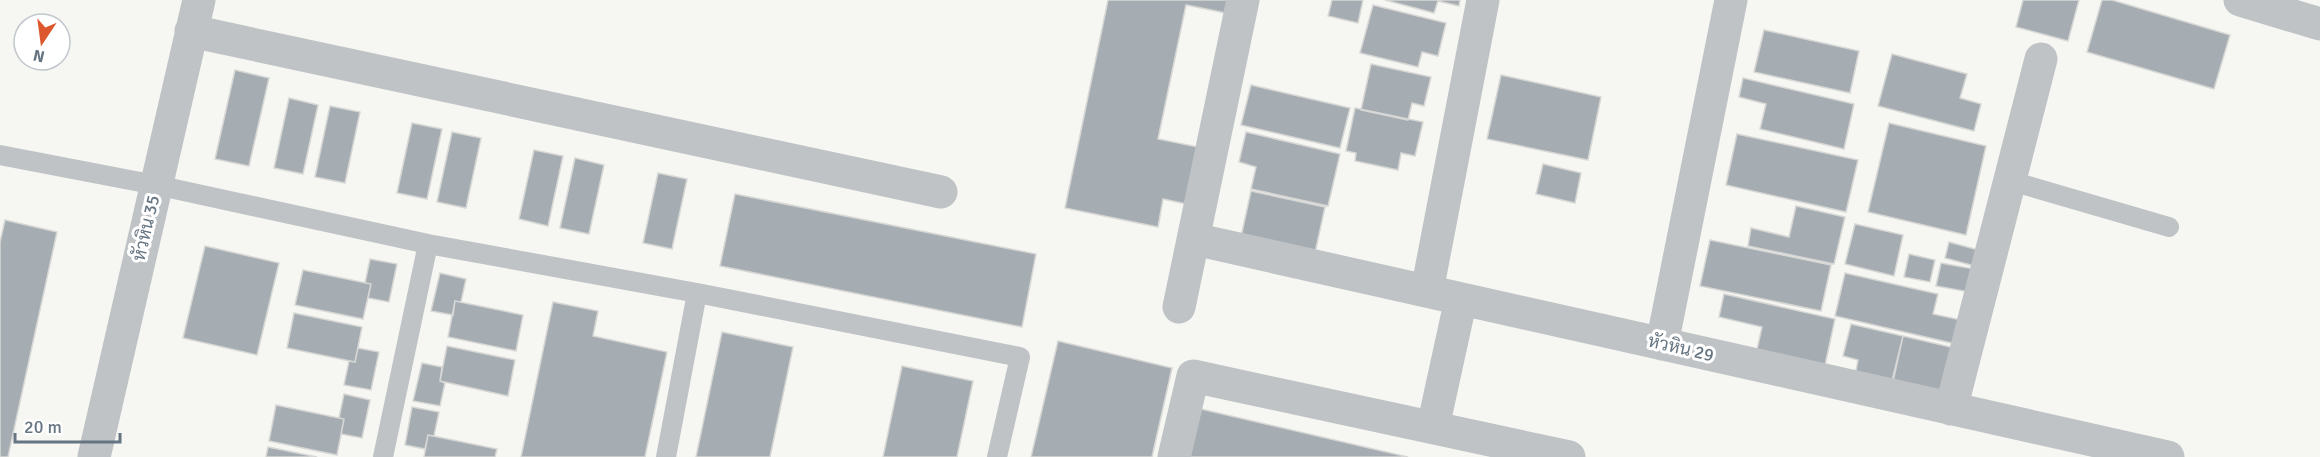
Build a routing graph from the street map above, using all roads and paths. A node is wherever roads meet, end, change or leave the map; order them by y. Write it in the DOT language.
graph roads {
  1 [pos="199,0"];
  2 [pos="1243,0"];
  3 [pos="1484,0"];
  4 [pos="1731,0"];
  5 [pos="2240,0"];
  6 [pos="2320,24"];
  7 [pos="192,31"];
  8 [pos="2041,59"];
  9 [pos="0,154"];
  10 [pos="2011,181"];
  11 [pos="156,185"];
  12 [pos="941,192"];
  13 [pos="2169,227"];
  14 [pos="1194,239"];
  15 [pos="428,244"];
  16 [pos="1427,291"];
  17 [pos="697,293"];
  18 [pos="1461,299"];
  19 [pos="1179,307"];
  20 [pos="1662,344"];
  21 [pos="1951,408"];
  22 [pos="1433,427"];
  23 [pos="94,457"];
  24 [pos="383,457"];
  25 [pos="666,457"];
  26 [pos="997,457"];
  27 [pos="1174,457"];
  28 [pos="1569,457"];
  29 [pos="2168,457"];
  1 -- 7 [label="street, หัวหิน 35"];
  2 -- 14 [label="street"];
  3 -- 16 [label="street"];
  4 -- 20 [label="street"];
  5 -- 6 [label="street"];
  7 -- 11 [label="street, หัวหิน 35"];
  7 -- 12 [label="street"];
  8 -- 10 [label="street"];
  9 -- 11 [label="lane"];
  10 -- 13 [label="lane"];
  10 -- 21 [label="street"];
  11 -- 15 [label="lane"];
  11 -- 23 [label="street, หัวหิน 35"];
  14 -- 16 [label="street, หัวหิน 29"];
  14 -- 19 [label="street"];
  15 -- 17 [label="lane"];
  15 -- 24 [label="lane"];
  16 -- 18 [label="street, หัวหิน 29"];
  17 -- 25 [label="lane"];
  17 -- 26 [label="lane"];
  18 -- 20 [label="street, หัวหิน 29"];
  18 -- 22 [label="street"];
  20 -- 21 [label="street, หัวหิน 29"];
  21 -- 29 [label="street, หัวหิน 29"];
  22 -- 27 [label="street"];
  22 -- 28 [label="street"];
}
